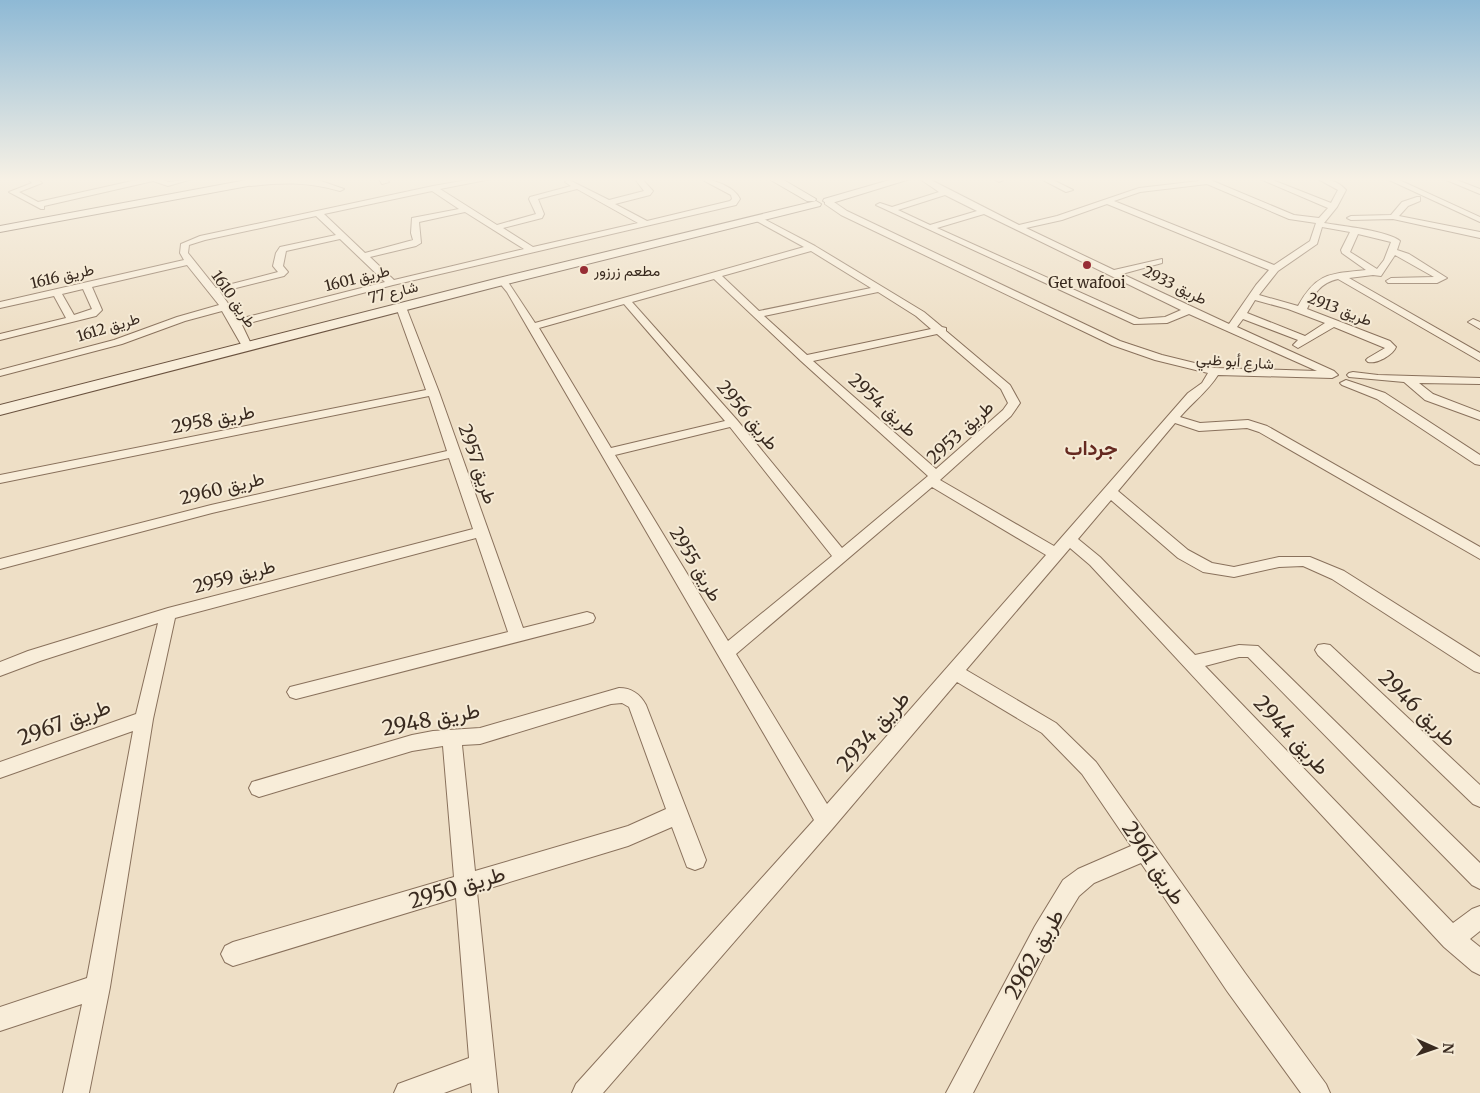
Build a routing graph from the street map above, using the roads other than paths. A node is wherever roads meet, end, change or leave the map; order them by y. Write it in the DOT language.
graph roads {
  1 [pos="240,230"];
  2 [pos="335,230"];
  3 [pos="414,230"];
  4 [pos="502,230"];
  5 [pos="620,230"];
  6 [pos="707,230"];
  7 [pos="778,230"];
  8 [pos="879,230"];
  9 [pos="938,230"];
  10 [pos="1025,230"];
  11 [pos="1178,230"];
  12 [pos="1318,230"];
  13 [pos="1341,230"];
  14 [pos="1454,230"];
  15 [pos="1353,234"];
  16 [pos="1480,235"];
  17 [pos="341,236"];
  18 [pos="812,248"];
  19 [pos="1393,248"];
  20 [pos="531,250"];
  21 [pos="1346,253"];
  22 [pos="363,256"];
  23 [pos="1379,260"];
  24 [pos="189,262"];
  25 [pos="1159,262"];
  26 [pos="1274,270"];
  27 [pos="1114,273"];
  28 [pos="1376,273"];
  29 [pos="715,276"];
  30 [pos="1339,276"];
  31 [pos="503,281"];
  32 [pos="1391,281"];
  33 [pos="392,283"];
  34 [pos="87,286"];
  35 [pos="880,289"];
  36 [pos="1406,290"];
  37 [pos="214,291"];
  38 [pos="57,293"];
  39 [pos="1253,296"];
  40 [pos="626,301"];
  41 [pos="0,305"];
  42 [pos="224,307"];
  43 [pos="400,307"];
  44 [pos="1189,310"];
  45 [pos="1301,310"];
  46 [pos="757,314"];
  47 [pos="1242,315"];
  48 [pos="72,320"];
  49 [pos="236,323"];
  50 [pos="1333,323"];
  51 [pos="532,326"];
  52 [pos="1231,329"];
  53 [pos="942,330"];
  54 [pos="0,337"];
  55 [pos="1307,340"];
  56 [pos="247,346"];
  57 [pos="1286,352"];
  58 [pos="1480,358"];
  59 [pos="805,359"];
  60 [pos="1305,360"];
  61 [pos="1372,360"];
  62 [pos="1197,371"];
  63 [pos="0,373"];
  64 [pos="1213,374"];
  65 [pos="1303,377"];
  66 [pos="1346,378"];
  67 [pos="1406,378"];
  68 [pos="1480,381"];
  69 [pos="433,392"];
  70 [pos="1192,396"];
  71 [pos="0,410"];
  72 [pos="1480,416"];
  73 [pos="1174,419"];
  74 [pos="733,423"];
  75 [pos="454,453"];
  76 [pos="608,453"];
  77 [pos="1480,461"];
  78 [pos="0,479"];
  79 [pos="934,479"];
  80 [pos="1110,492"];
  81 [pos="482,532"];
  82 [pos="1069,539"];
  83 [pos="1056,554"];
  84 [pos="1480,554"];
  85 [pos="840,556"];
  86 [pos="0,564"];
  87 [pos="168,614"];
  88 [pos="587,618"];
  89 [pos="517,635"];
  90 [pos="1324,650"];
  91 [pos="727,652"];
  92 [pos="1191,664"];
  93 [pos="1480,666"];
  94 [pos="0,669"];
  95 [pos="955,672"];
  96 [pos="296,692"];
  97 [pos="144,719"];
  98 [pos="452,739"];
  99 [pos="0,770"];
  100 [pos="259,788"];
  101 [pos="1480,798"];
  102 [pos="678,813"];
  103 [pos="826,821"];
  104 [pos="1144,851"];
  105 [pos="695,860"];
  106 [pos="1480,878"];
  107 [pos="466,884"];
  108 [pos="1480,917"];
  109 [pos="1452,939"];
  110 [pos="233,954"];
  111 [pos="1480,963"];
  112 [pos="98,987"];
  113 [pos="0,1019"];
  114 [pos="483,1066"];
  115 [pos="76,1093"];
  116 [pos="407,1093"];
  117 [pos="485,1093"];
  118 [pos="585,1093"];
  119 [pos="959,1093"];
  120 [pos="1317,1093"];
  1 -- 24 [label="street, طريق 1610"];
  2 -- 17 [label="street"];
  3 -- 22 [label="street"];
  4 -- 20 [label="street"];
  5 -- 20 [label="street, طريق 1601"];
  6 -- 31 [label="street, شارع 77"];
  7 -- 18 [label="street, طريق 2953"];
  8 -- 62 [label="street, شارع أبو ظبي"];
  9 -- 44 [label="street"];
  10 -- 27 [label="street, طريق 2933"];
  11 -- 26 [label="street"];
  12 -- 26 [label="street"];
  13 -- 15 [label="street"];
  14 -- 16 [label="street"];
  15 -- 19 [label="street"];
  15 -- 21 [label="street"];
  17 -- 22 [label="street"];
  17 -- 37 [label="street"];
  18 -- 29 [label="street"];
  18 -- 35 [label="street, طريق 2953"];
  19 -- 23 [label="street"];
  19 -- 32 [label="street"];
  20 -- 33 [label="street, طريق 1601"];
  21 -- 23 [label="street"];
  21 -- 28 [label="street"];
  22 -- 33 [label="street"];
  23 -- 28 [label="street"];
  24 -- 34 [label="street, طريق 1616"];
  24 -- 37 [label="street, طريق 1610"];
  25 -- 27 [label="street"];
  26 -- 39 [label="street"];
  27 -- 44 [label="street, طريق 2933"];
  28 -- 30 [label="street"];
  28 -- 32 [label="street"];
  29 -- 40 [label="street"];
  29 -- 46 [label="street, طريق 2954"];
  30 -- 45 [label="street"];
  30 -- 58 [label="street"];
  31 -- 43 [label="street, شارع 77"];
  31 -- 51 [label="street, طريق 2955"];
  32 -- 36 [label="street"];
  33 -- 49 [label="street, طريق 1601"];
  34 -- 38 [label="street, طريق 1616"];
  34 -- 48 [label="street"];
  35 -- 46 [label="street"];
  35 -- 53 [label="street, طريق 2953"];
  37 -- 42 [label="street, طريق 1610"];
  38 -- 41 [label="street, طريق 1616"];
  38 -- 48 [label="street"];
  39 -- 45 [label="street, طريق 2913"];
  39 -- 47 [label="street"];
  40 -- 51 [label="street"];
  40 -- 74 [label="street, طريق 2956"];
  42 -- 49 [label="street, طريق 1610"];
  42 -- 63 [label="street, طريق 1612"];
  43 -- 56 [label="street, شارع 77"];
  43 -- 69 [label="street, طريق 2957"];
  44 -- 52 [label="street, طريق 2933"];
  45 -- 50 [label="street, طريق 2913"];
  46 -- 59 [label="street, طريق 2954"];
  47 -- 52 [label="street"];
  47 -- 55 [label="street"];
  48 -- 54 [label="street"];
  49 -- 56 [label="street, طريق 1610"];
  50 -- 55 [label="street"];
  50 -- 61 [label="street, طريق 2913"];
  51 -- 76 [label="street, طريق 2955"];
  52 -- 57 [label="street, طريق 2933"];
  53 -- 59 [label="street, طريق 2954"];
  53 -- 79 [label="street, طريق 2953"];
  55 -- 57 [label="street"];
  56 -- 71 [label="street, شارع 77"];
  57 -- 60 [label="street, طريق 2933"];
  59 -- 79 [label="street, طريق 2954"];
  60 -- 65 [label="street"];
  60 -- 66 [label="street, طريق 2933"];
  62 -- 64 [label="street, شارع أبو ظبي"];
  62 -- 70 [label="street, طريق 2934"];
  64 -- 65 [label="street, شارع أبو ظبي"];
  64 -- 70 [label="street, طريق 2934"];
  65 -- 66 [label="street, شارع أبو ظبي"];
  66 -- 67 [label="street, شارع أبو ظبي"];
  66 -- 77 [label="street, طريق 2933"];
  67 -- 68 [label="street, شارع أبو ظبي"];
  67 -- 72 [label="street"];
  69 -- 75 [label="street, طريق 2957"];
  69 -- 78 [label="street, طريق 2958"];
  70 -- 73 [label="street, طريق 2934"];
  73 -- 80 [label="street, طريق 2934"];
  73 -- 84 [label="street"];
  74 -- 76 [label="street"];
  74 -- 85 [label="street, طريق 2956"];
  75 -- 81 [label="street, طريق 2957"];
  75 -- 86 [label="street, طريق 2960"];
  76 -- 91 [label="street, طريق 2955"];
  79 -- 83 [label="street, طريق 2954"];
  79 -- 85 [label="street, طريق 2953"];
  80 -- 82 [label="street, طريق 2934"];
  80 -- 93 [label="street"];
  81 -- 87 [label="street, طريق 2959"];
  81 -- 89 [label="street, طريق 2957"];
  82 -- 83 [label="street, طريق 2934"];
  82 -- 92 [label="street, طريق 2944"];
  83 -- 95 [label="street, طريق 2934"];
  85 -- 91 [label="street, طريق 2953"];
  87 -- 94 [label="street, طريق 2959"];
  87 -- 97 [label="street"];
  88 -- 89 [label="street"];
  89 -- 96 [label="street"];
  90 -- 101 [label="street, طريق 2946"];
  91 -- 103 [label="street, طريق 2955"];
  92 -- 106 [label="street"];
  92 -- 109 [label="street, طريق 2944"];
  95 -- 103 [label="street, طريق 2934"];
  95 -- 104 [label="street, طريق 2961"];
  97 -- 99 [label="street, طريق 2967"];
  97 -- 112 [label="street"];
  98 -- 100 [label="street, طريق 2948"];
  98 -- 102 [label="street, طريق 2948"];
  98 -- 107 [label="street"];
  102 -- 105 [label="street"];
  102 -- 107 [label="street, طريق 2950"];
  103 -- 118 [label="street, طريق 2934"];
  104 -- 119 [label="street, طريق 2962"];
  104 -- 120 [label="street, طريق 2961"];
  107 -- 110 [label="street, طريق 2950"];
  107 -- 114 [label="street"];
  108 -- 109 [label="street"];
  109 -- 111 [label="street, طريق 2944"];
  112 -- 113 [label="street"];
  112 -- 115 [label="street"];
  114 -- 116 [label="street"];
  114 -- 117 [label="street"];
}
